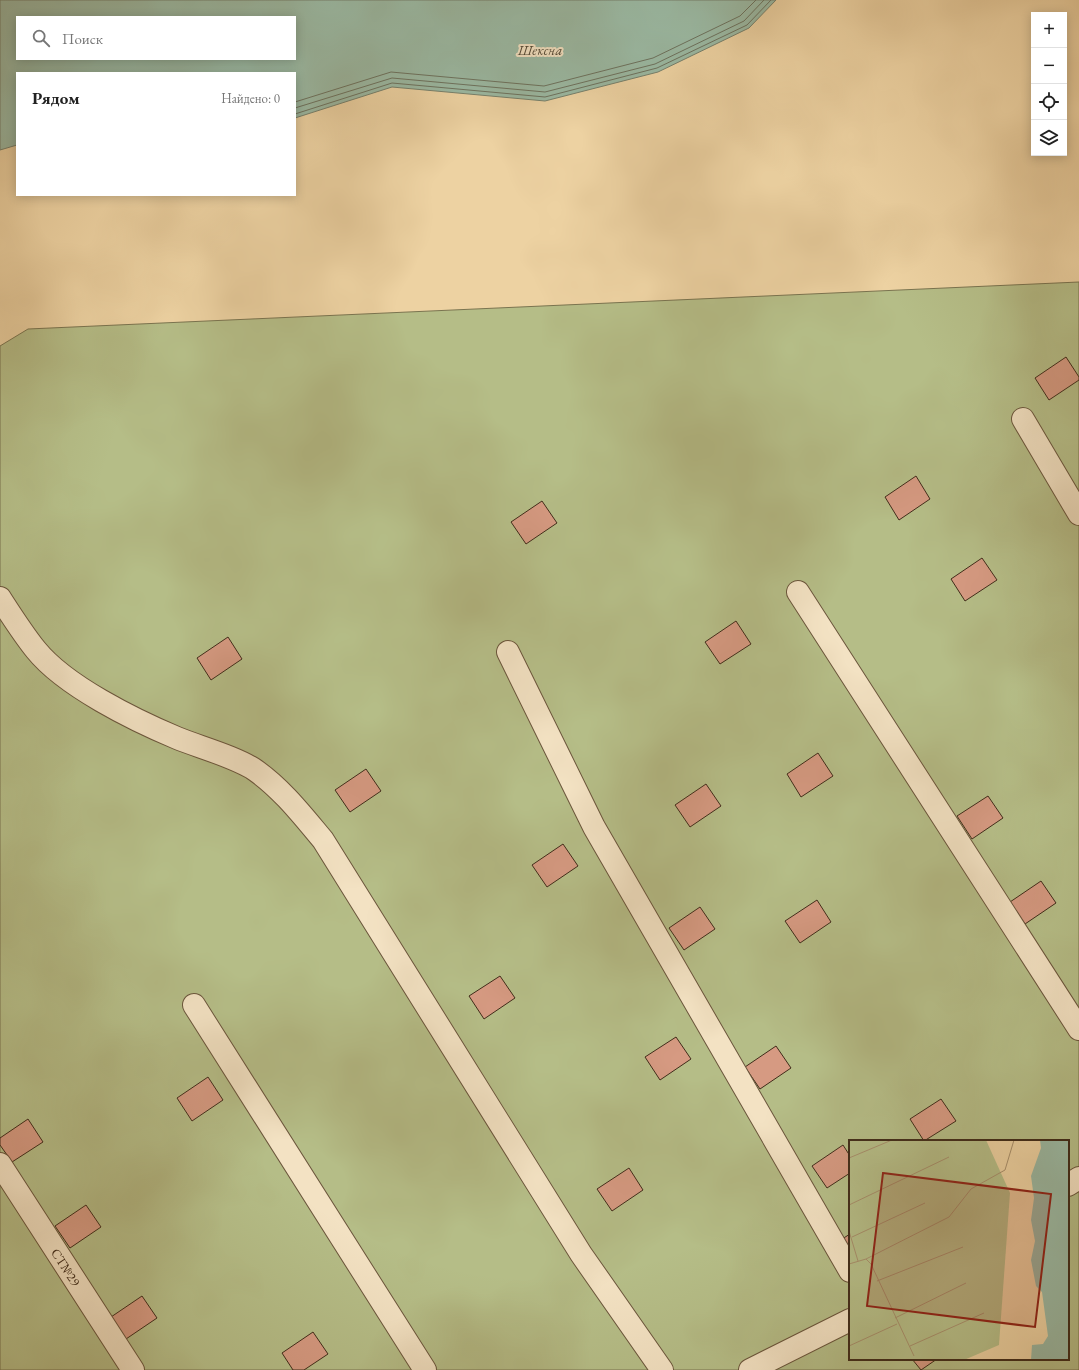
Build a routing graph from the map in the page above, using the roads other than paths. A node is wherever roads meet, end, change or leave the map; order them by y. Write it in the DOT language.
graph roads {
  1 [pos="1023,419"];
  2 [pos="1079,514"];
  3 [pos="798,592"];
  4 [pos="0,598"];
  5 [pos="508,652"];
  6 [pos="194,1005"];
  7 [pos="1079,1028"];
  8 [pos="0,1164"];
  9 [pos="1079,1178"];
  10 [pos="1069,1184"];
  11 [pos="849,1269"];
  12 [pos="849,1320"];
  13 [pos="133,1370"];
  14 [pos="424,1370"];
  15 [pos="662,1370"];
  16 [pos="750,1370"];
  1 -- 2 [label="street"];
  3 -- 7 [label="street"];
  4 -- 15 [label="street"];
  5 -- 11 [label="street"];
  6 -- 14 [label="street"];
  8 -- 13 [label="street, СТ№29"];
  9 -- 10 [label="street"];
  12 -- 16 [label="street"];
}
